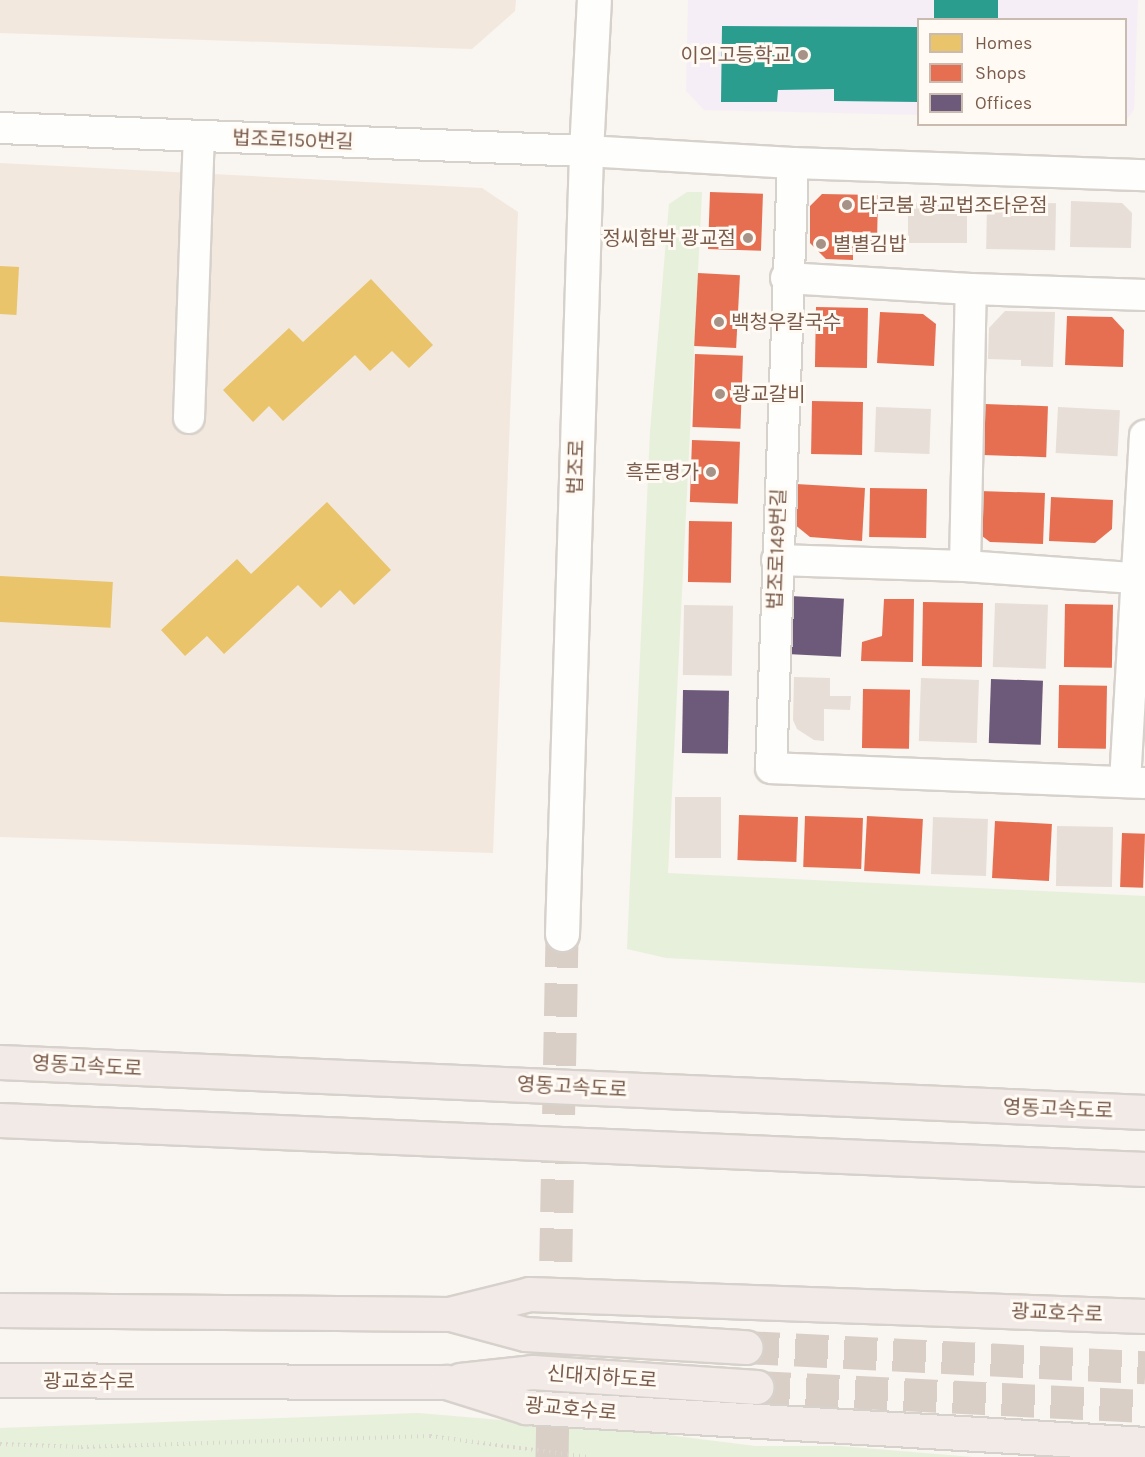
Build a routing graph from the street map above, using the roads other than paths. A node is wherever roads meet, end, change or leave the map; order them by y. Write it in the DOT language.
graph roads {
  1 [pos="594,0"];
  2 [pos="0,129"];
  3 [pos="199,136"];
  4 [pos="586,151"];
  5 [pos="793,163"];
  6 [pos="1145,175"];
  7 [pos="786,278"];
  8 [pos="971,289"];
  9 [pos="1145,295"];
  10 [pos="189,418"];
  11 [pos="1145,436"];
  12 [pos="777,560"];
  13 [pos="965,566"];
  14 [pos="1140,579"];
  15 [pos="1135,783"];
  16 [pos="562,934"];
  17 [pos="0,1062"];
  18 [pos="1145,1112"];
  19 [pos="0,1120"];
  20 [pos="1145,1169"];
  21 [pos="0,1310"];
  22 [pos="449,1314"];
  23 [pos="1145,1316"];
  24 [pos="746,1347"];
  25 [pos="0,1380"];
  26 [pos="446,1382"];
  27 [pos="757,1387"];
  28 [pos="1145,1444"];
  1 -- 4 [label="street, 법조로"];
  2 -- 3 [label="street, 법조로150번길"];
  3 -- 4 [label="street, 법조로150번길"];
  3 -- 10 [label="street"];
  4 -- 5 [label="street"];
  4 -- 16 [label="street, 법조로"];
  5 -- 6 [label="street"];
  5 -- 7 [label="street, 법조로149번길"];
  7 -- 8 [label="street"];
  7 -- 12 [label="street, 법조로149번길"];
  8 -- 9 [label="street"];
  8 -- 13 [label="street"];
  11 -- 14 [label="street"];
  12 -- 13 [label="street"];
  12 -- 15 [label="street, 법조로149번길"];
  13 -- 14 [label="street"];
  14 -- 15 [label="street"];
  17 -- 18 [label="highway, 영동고속도로"];
  19 -- 20 [label="highway"];
  21 -- 22 [label="highway, 광교호수로"];
  22 -- 23 [label="highway, 광교호수로"];
  22 -- 24 [label="highway, 신대지하도로"];
  25 -- 26 [label="highway, 광교호수로"];
  26 -- 27 [label="highway, 신대지하도로"];
  26 -- 28 [label="highway, 광교호수로"];
}
